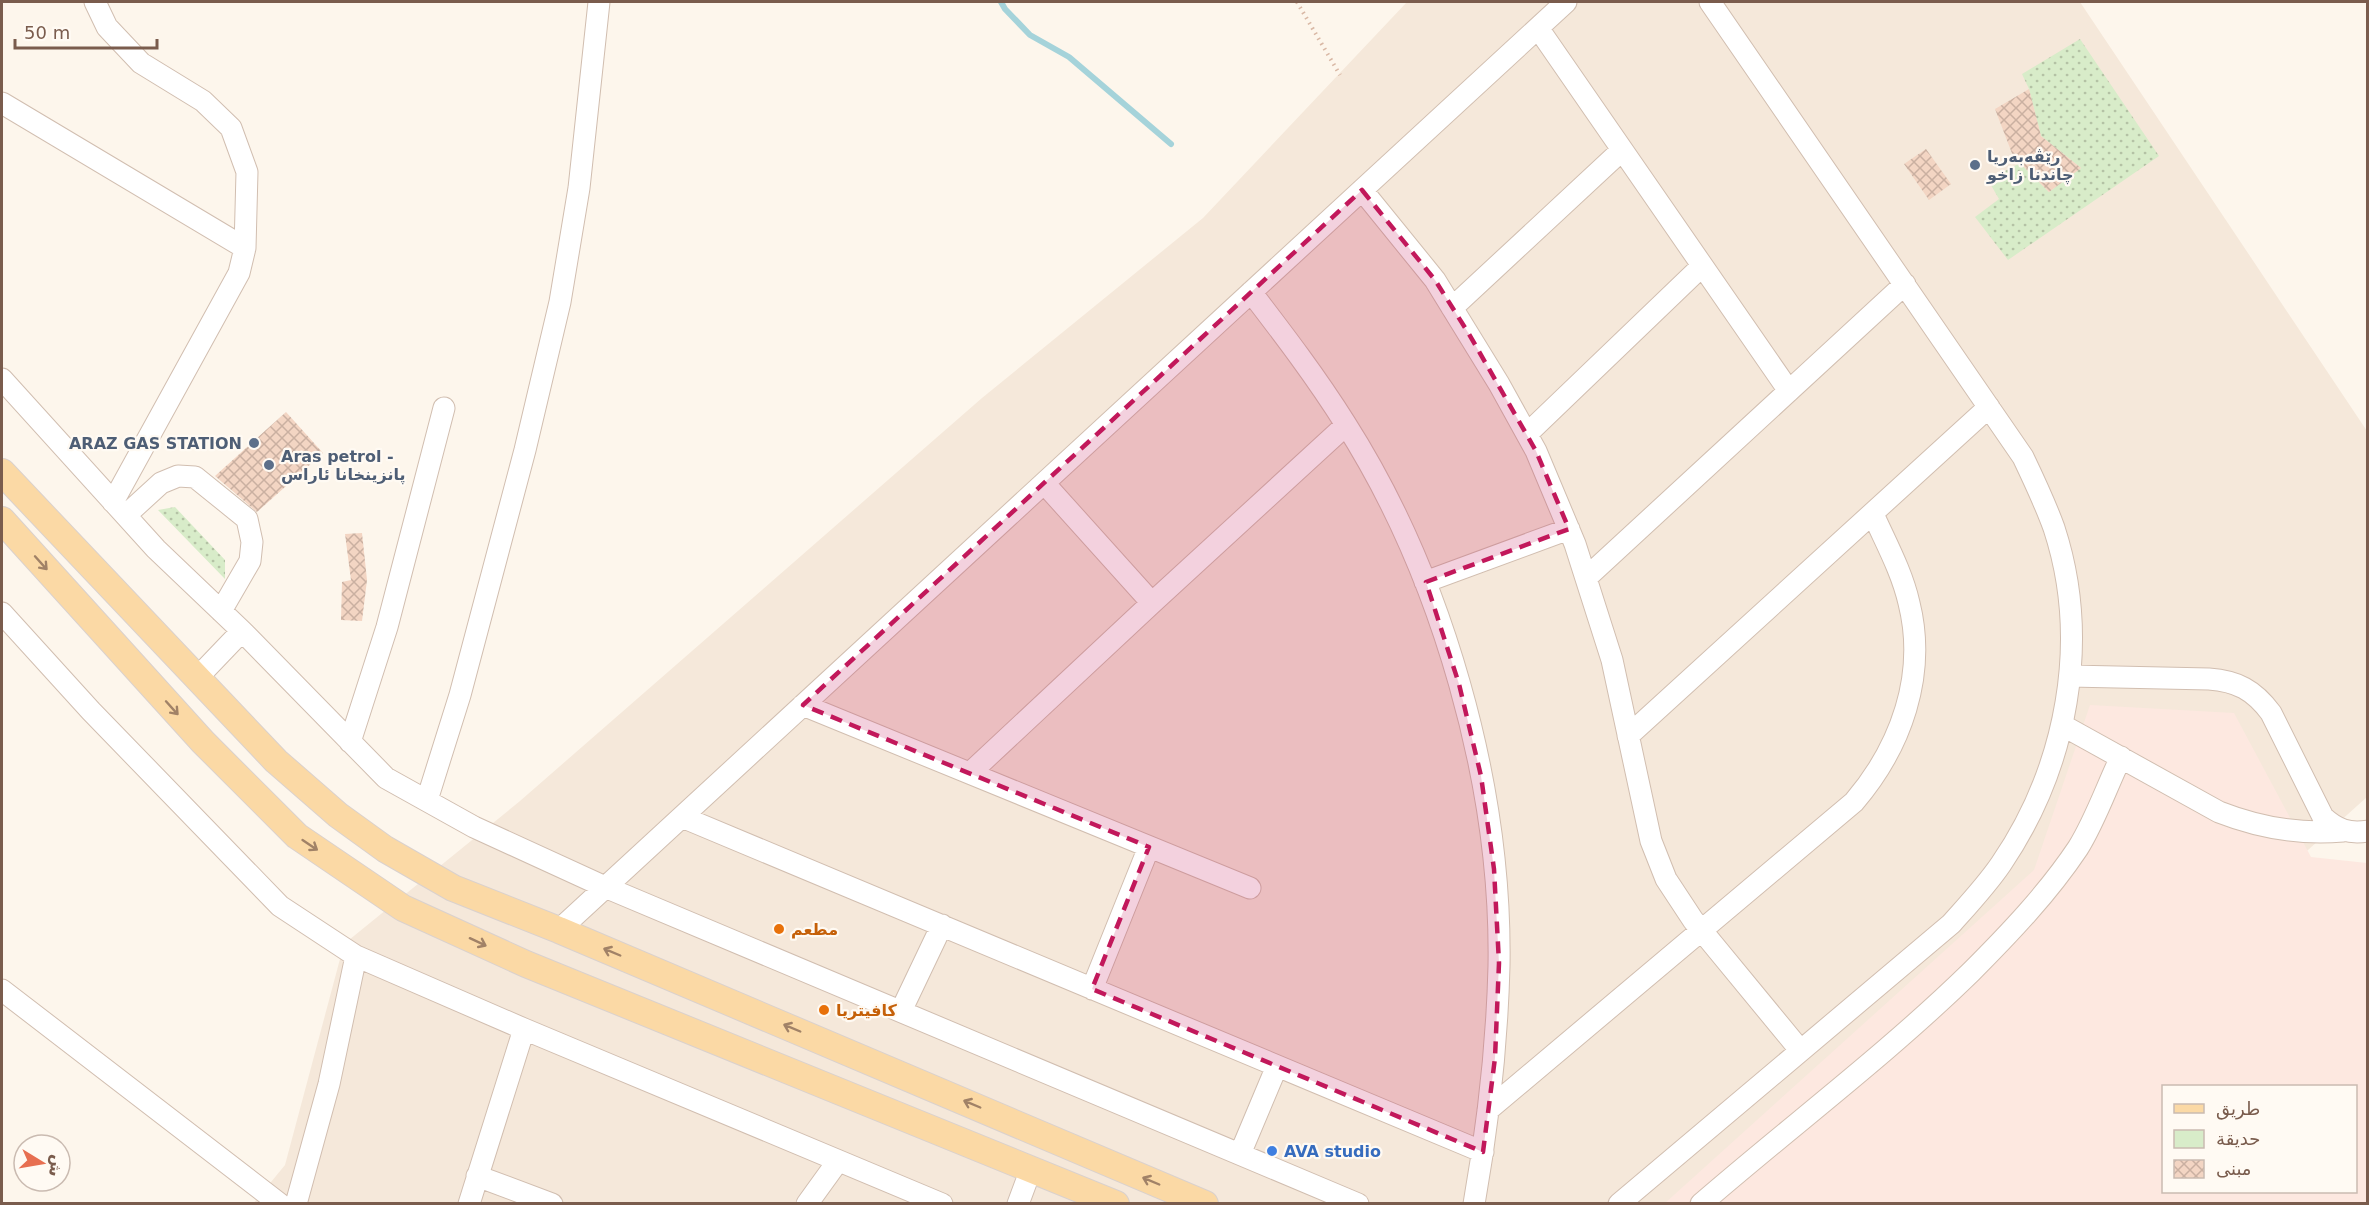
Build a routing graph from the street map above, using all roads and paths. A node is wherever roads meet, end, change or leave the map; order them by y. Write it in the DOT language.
graph roads {
  1 [pos="95,2"];
  2 [pos="599,2"];
  3 [pos="1297,2"];
  4 [pos="1566,2"];
  5 [pos="1710,2"];
  6 [pos="1538,28"];
  7 [pos="1340,75"];
  8 [pos="2,103"];
  9 [pos="1622,150"];
  10 [pos="1362,190"];
  11 [pos="245,248"];
  12 [pos="1702,266"];
  13 [pos="1905,284"];
  14 [pos="1251,292"];
  15 [pos="1452,308"];
  16 [pos="2,379"];
  17 [pos="1789,391"];
  18 [pos="1989,407"];
  19 [pos="444,408"];
  20 [pos="1347,425"];
  21 [pos="1527,434"];
  22 [pos="2,472"];
  23 [pos="1044,483"];
  24 [pos="119,508"];
  25 [pos="1873,514"];
  26 [pos="2,520"];
  27 [pos="1569,529"];
  28 [pos="1586,578"];
  29 [pos="1425,582"];
  30 [pos="1152,603"];
  31 [pos="221,611"];
  32 [pos="2,613"];
  33 [pos="242,631"];
  34 [pos="2070,676"];
  35 [pos="197,678"];
  36 [pos="803,705"];
  37 [pos="2062,725"];
  38 [pos="1628,736"];
  39 [pos="350,742"];
  40 [pos="2121,757"];
  41 [pos="970,773"];
  42 [pos="427,800"];
  43 [pos="682,817"];
  44 [pos="2343,831"];
  45 [pos="2367,831"];
  46 [pos="1149,847"];
  47 [pos="605,887"];
  48 [pos="1250,888"];
  49 [pos="942,925"];
  50 [pos="559,930"];
  51 [pos="1702,931"];
  52 [pos="356,956"];
  53 [pos="1092,989"];
  54 [pos="2,990"];
  55 [pos="901,1011"];
  56 [pos="524,1029"];
  57 [pos="1800,1050"];
  58 [pos="1277,1065"];
  59 [pos="1488,1110"];
  60 [pos="1483,1152"];
  61 [pos="1240,1154"];
  62 [pos="838,1161"];
  63 [pos="1031,1169"];
  64 [pos="477,1176"];
  65 [pos="280,1203"];
  66 [pos="296,1203"];
  67 [pos="469,1203"];
  68 [pos="552,1203"];
  69 [pos="807,1203"];
  70 [pos="942,1203"];
  71 [pos="1018,1203"];
  72 [pos="1116,1203"];
  73 [pos="1205,1203"];
  74 [pos="1358,1203"];
  75 [pos="1474,1203"];
  76 [pos="1619,1203"];
  77 [pos="1701,1203"];
  1 -- 11 [label="street"];
  2 -- 42 [label="street"];
  3 -- 7 [label="path"];
  4 -- 6 [label="street"];
  5 -- 13 [label="street"];
  6 -- 9 [label="street"];
  6 -- 10 [label="street"];
  8 -- 11 [label="street"];
  9 -- 12 [label="street"];
  9 -- 15 [label="street"];
  10 -- 14 [label="street"];
  10 -- 15 [label="street"];
  11 -- 24 [label="street"];
  12 -- 17 [label="street"];
  12 -- 21 [label="street"];
  13 -- 17 [label="street"];
  13 -- 18 [label="street"];
  14 -- 20 [label="street"];
  14 -- 23 [label="street"];
  15 -- 21 [label="street"];
  16 -- 24 [label="street"];
  17 -- 28 [label="street"];
  18 -- 25 [label="street"];
  18 -- 34 [label="street"];
  19 -- 39 [label="street"];
  20 -- 29 [label="street"];
  20 -- 30 [label="street"];
  21 -- 27 [label="street"];
  22 -- 35 [label="main road"];
  23 -- 30 [label="street"];
  23 -- 36 [label="street"];
  24 -- 31 [label="street"];
  24 -- 31 [label="street"];
  25 -- 38 [label="street"];
  25 -- 51 [label="street"];
  26 -- 63 [label="main road, one-way"];
  27 -- 28 [label="street"];
  27 -- 29 [label="street"];
  28 -- 38 [label="street"];
  29 -- 59 [label="street"];
  30 -- 41 [label="street"];
  31 -- 33 [label="street"];
  32 -- 52 [label="street"];
  33 -- 35 [label="street"];
  33 -- 39 [label="street"];
  34 -- 37 [label="street"];
  34 -- 44 [label="street"];
  35 -- 50 [label="main road"];
  36 -- 41 [label="street"];
  36 -- 43 [label="street"];
  37 -- 40 [label="street"];
  37 -- 57 [label="street"];
  38 -- 51 [label="street"];
  39 -- 42 [label="street"];
  40 -- 44 [label="street"];
  40 -- 77 [label="street"];
  41 -- 46 [label="street"];
  42 -- 47 [label="street"];
  43 -- 47 [label="street"];
  43 -- 49 [label="street"];
  44 -- 45 [label="street"];
  46 -- 48 [label="street"];
  46 -- 53 [label="street"];
  47 -- 50 [label="street"];
  47 -- 55 [label="street"];
  49 -- 53 [label="street"];
  49 -- 55 [label="street"];
  73 -- 50 [label="main road, one-way"];
  51 -- 57 [label="street"];
  51 -- 59 [label="street"];
  52 -- 56 [label="street"];
  52 -- 66 [label="street"];
  53 -- 58 [label="street"];
  54 -- 65 [label="street"];
  55 -- 61 [label="street"];
  56 -- 62 [label="street"];
  56 -- 64 [label="street"];
  57 -- 76 [label="street"];
  58 -- 60 [label="street"];
  58 -- 61 [label="street"];
  59 -- 60 [label="street"];
  60 -- 75 [label="street"];
  61 -- 74 [label="street"];
  62 -- 69 [label="street"];
  62 -- 70 [label="street"];
  63 -- 71 [label="street"];
  63 -- 72 [label="main road"];
  64 -- 67 [label="street"];
  64 -- 68 [label="street"];
}
